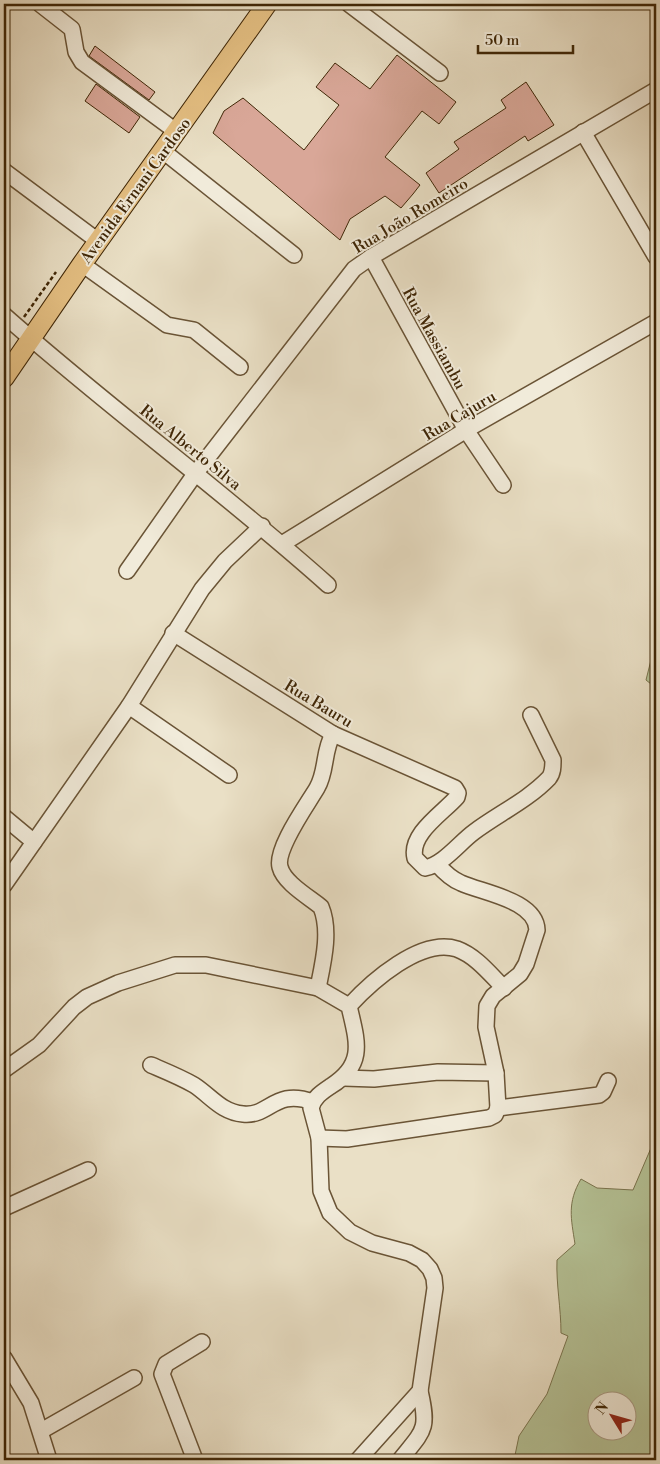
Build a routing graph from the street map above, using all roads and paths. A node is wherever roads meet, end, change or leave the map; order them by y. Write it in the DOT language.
graph roads {
  1 [pos="40,4"];
  2 [pos="268,4"];
  3 [pos="349,4"];
  4 [pos="440,73"];
  5 [pos="656,90"];
  6 [pos="177,132"];
  7 [pos="583,132"];
  8 [pos="163,151"];
  9 [pos="4,171"];
  10 [pos="98,241"];
  11 [pos="294,255"];
  12 [pos="371,257"];
  13 [pos="656,257"];
  14 [pos="82,264"];
  15 [pos="4,315"];
  16 [pos="656,322"];
  17 [pos="30,338"];
  18 [pos="240,367"];
  19 [pos="4,378"];
  20 [pos="466,430"];
  21 [pos="195,474"];
  22 [pos="503,485"];
  23 [pos="262,526"];
  24 [pos="282,544"];
  25 [pos="127,571"];
  26 [pos="328,585"];
  27 [pos="173,633"];
  28 [pos="130,706"];
  29 [pos="531,715"];
  30 [pos="333,734"];
  31 [pos="229,775"];
  32 [pos="4,817"];
  33 [pos="34,842"];
  34 [pos="437,864"];
  35 [pos="4,884"];
  36 [pos="318,988"];
  37 [pos="504,988"];
  38 [pos="349,1006"];
  39 [pos="151,1065"];
  40 [pos="4,1070"];
  41 [pos="496,1073"];
  42 [pos="344,1078"];
  43 [pos="608,1080"];
  44 [pos="313,1102"];
  45 [pos="498,1108"];
  46 [pos="319,1138"];
  47 [pos="88,1170"];
  48 [pos="4,1208"];
  49 [pos="202,1342"];
  50 [pos="4,1358"];
  51 [pos="134,1378"];
  52 [pos="420,1391"];
  53 [pos="41,1431"];
  54 [pos="49,1460"];
  55 [pos="194,1460"];
  56 [pos="358,1460"];
  57 [pos="400,1460"];
  1 -- 6 [label="street"];
  2 -- 6 [label="main road, Avenida Ernani Cardoso"];
  3 -- 4 [label="street"];
  5 -- 7 [label="street, Rua João Romeiro"];
  6 -- 8 [label="main road, Avenida Ernani Cardoso"];
  7 -- 12 [label="street, Rua João Romeiro"];
  7 -- 13 [label="street"];
  8 -- 10 [label="main road, Avenida Ernani Cardoso"];
  8 -- 11 [label="street"];
  9 -- 10 [label="street"];
  10 -- 14 [label="main road, Avenida Ernani Cardoso"];
  12 -- 20 [label="street, Rua Massiambu"];
  12 -- 21 [label="street, Rua João Romeiro"];
  14 -- 17 [label="main road, Avenida Ernani Cardoso"];
  14 -- 18 [label="street"];
  15 -- 17 [label="street, Rua Alberto Silva"];
  16 -- 20 [label="street, Rua Cajuru"];
  17 -- 19 [label="main road, Avenida Ernani Cardoso"];
  17 -- 21 [label="street, Rua Alberto Silva"];
  20 -- 22 [label="street, Rua Massiambu"];
  20 -- 24 [label="street, Rua Cajuru"];
  21 -- 23 [label="street, Rua Alberto Silva"];
  21 -- 25 [label="street, Rua João Romeiro"];
  23 -- 24 [label="street, Rua Alberto Silva"];
  23 -- 27 [label="street"];
  24 -- 26 [label="street, Rua Alberto Silva"];
  27 -- 28 [label="street"];
  27 -- 30 [label="street, Rua Bauru"];
  28 -- 31 [label="street"];
  28 -- 33 [label="street"];
  29 -- 34 [label="street"];
  30 -- 34 [label="street, Rua Bauru"];
  30 -- 36 [label="street"];
  32 -- 33 [label="street"];
  33 -- 35 [label="street"];
  34 -- 37 [label="street"];
  36 -- 38 [label="street"];
  36 -- 40 [label="street"];
  37 -- 38 [label="street"];
  37 -- 41 [label="street"];
  38 -- 42 [label="street"];
  39 -- 44 [label="street"];
  41 -- 42 [label="street"];
  41 -- 45 [label="street"];
  42 -- 44 [label="street"];
  43 -- 45 [label="street"];
  44 -- 46 [label="street"];
  45 -- 46 [label="street"];
  46 -- 52 [label="street"];
  47 -- 48 [label="street"];
  49 -- 55 [label="street"];
  50 -- 53 [label="street"];
  51 -- 53 [label="street"];
  52 -- 56 [label="street"];
  52 -- 57 [label="street"];
  53 -- 54 [label="street"];
}
